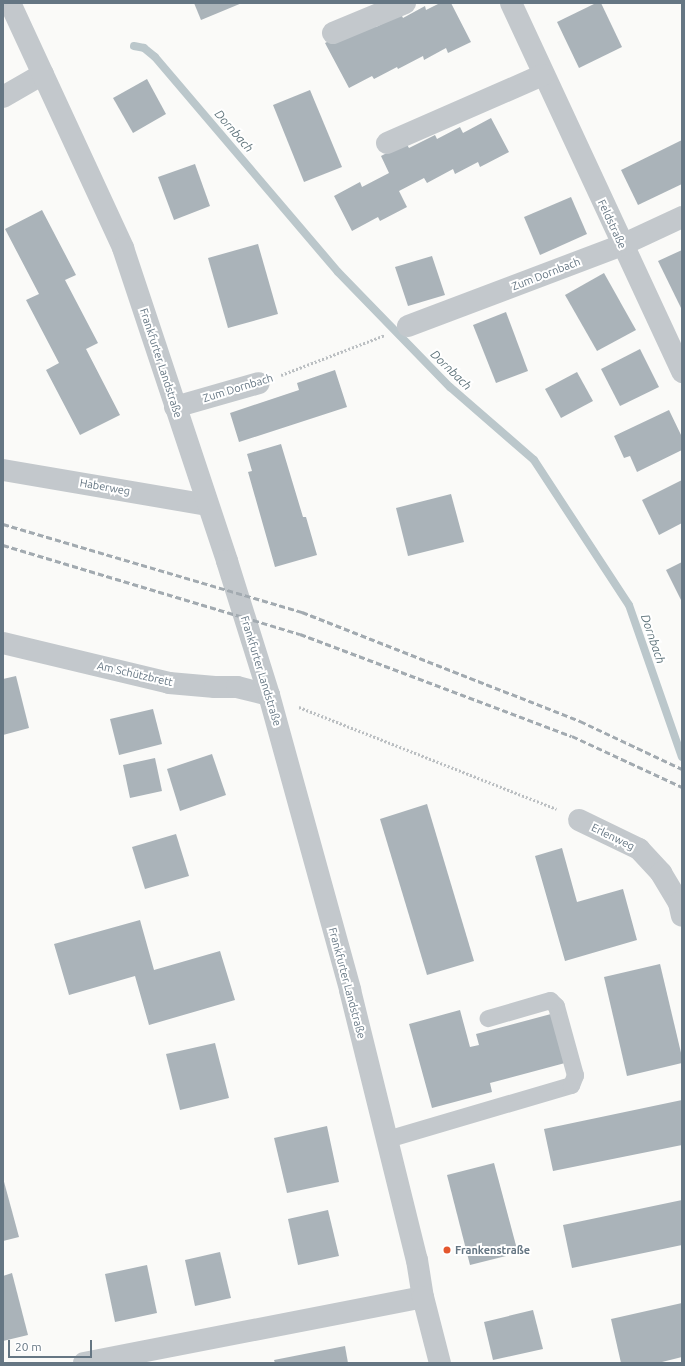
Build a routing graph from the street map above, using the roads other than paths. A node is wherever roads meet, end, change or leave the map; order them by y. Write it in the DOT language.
graph roads {
  1 [pos="10,3"];
  2 [pos="405,3"];
  3 [pos="511,3"];
  4 [pos="333,33"];
  5 [pos="44,74"];
  6 [pos="544,75"];
  7 [pos="3,97"];
  8 [pos="387,143"];
  9 [pos="682,218"];
  10 [pos="622,245"];
  11 [pos="408,326"];
  12 [pos="682,372"];
  13 [pos="259,383"];
  14 [pos="175,407"];
  15 [pos="3,470"];
  16 [pos="207,505"];
  17 [pos="3,642"];
  18 [pos="268,695"];
  19 [pos="579,820"];
  20 [pos="682,916"];
  21 [pos="488,1018"];
  22 [pos="387,1139"];
  23 [pos="423,1297"];
  24 [pos="84,1363"];
  25 [pos="440,1363"];
  1 -- 5 [label="street, Frankfurter Landstraße"];
  2 -- 4 [label="street"];
  3 -- 6 [label="street, Feldstraße"];
  5 -- 7 [label="street"];
  5 -- 14 [label="street, Frankfurter Landstraße"];
  6 -- 8 [label="street"];
  6 -- 10 [label="street, Feldstraße"];
  9 -- 10 [label="street, Zum Dornbach"];
  10 -- 11 [label="street, Zum Dornbach"];
  10 -- 12 [label="street, Feldstraße"];
  13 -- 14 [label="street, Zum Dornbach"];
  14 -- 16 [label="street, Frankfurter Landstraße"];
  15 -- 16 [label="street, Haberweg"];
  16 -- 18 [label="street, Frankfurter Landstraße"];
  17 -- 18 [label="street, Am Schützbrett"];
  18 -- 22 [label="street, Frankfurter Landstraße"];
  19 -- 20 [label="street, Erlenweg"];
  21 -- 22 [label="lane"];
  22 -- 23 [label="street, Frankfurter Landstraße"];
  23 -- 24 [label="street"];
  23 -- 25 [label="street, Frankfurter Landstraße"];
}
